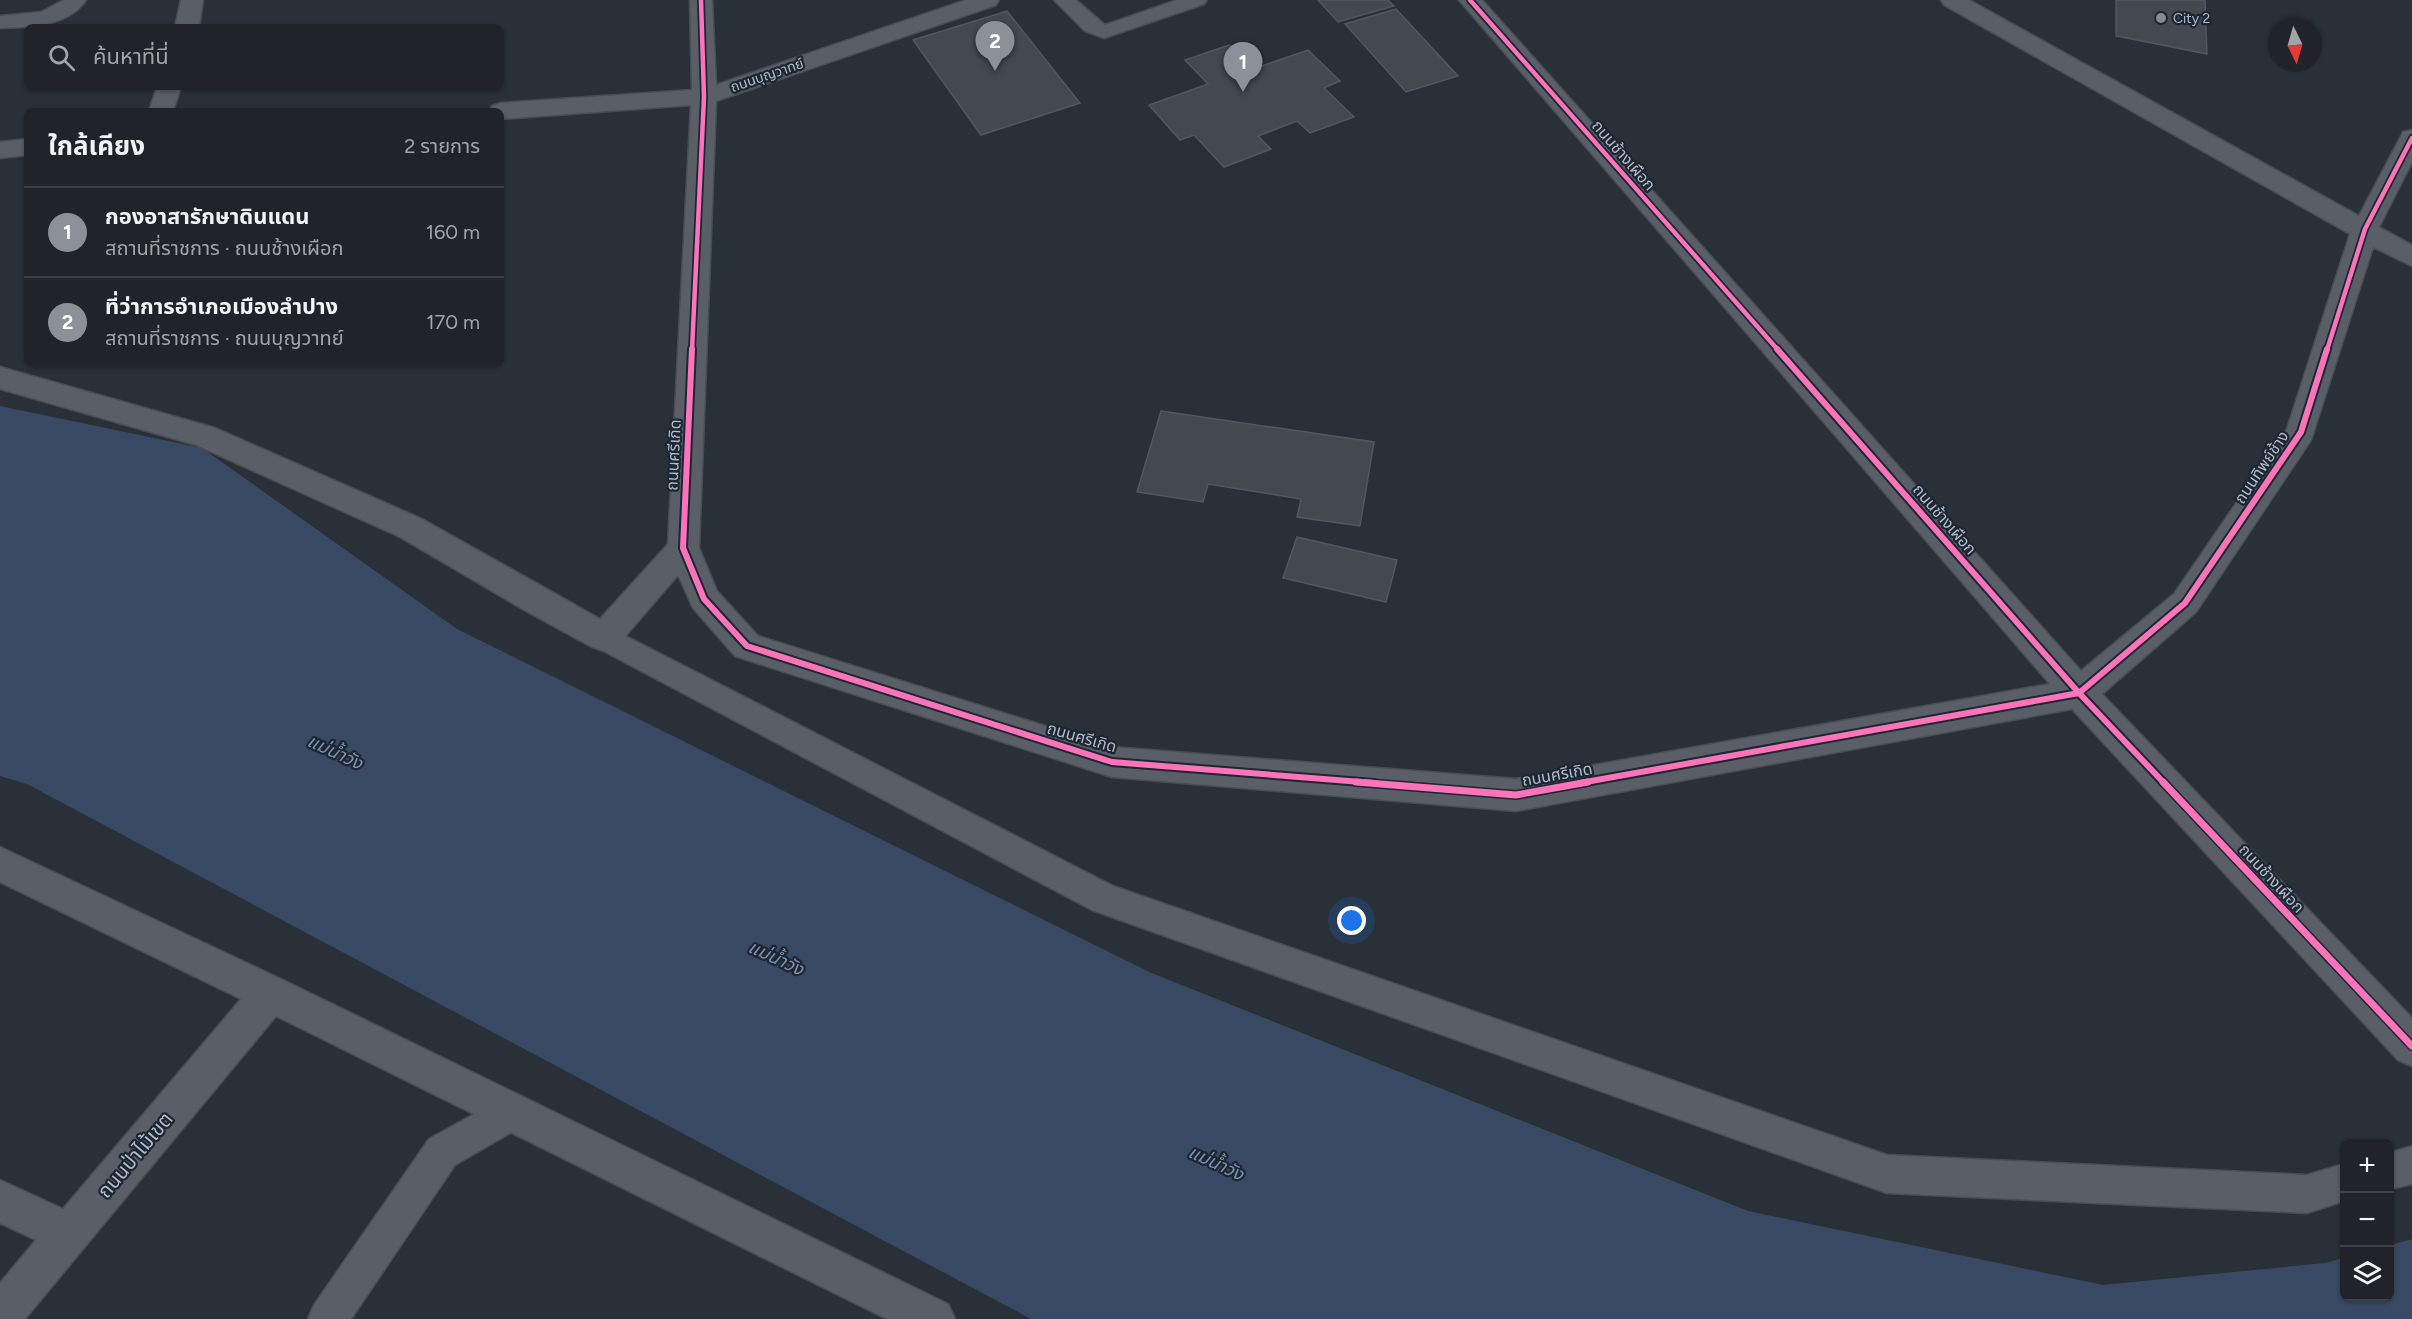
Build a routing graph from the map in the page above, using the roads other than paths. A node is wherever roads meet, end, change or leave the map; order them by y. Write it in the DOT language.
graph roads {
  1 [pos="76,0"];
  2 [pos="192,0"];
  3 [pos="701,0"];
  4 [pos="988,0"];
  5 [pos="1064,0"];
  6 [pos="1197,0"];
  7 [pos="1470,0"];
  8 [pos="1952,0"];
  9 [pos="0,22"];
  10 [pos="188,24"];
  11 [pos="168,90"];
  12 [pos="704,97"];
  13 [pos="162,108"];
  14 [pos="504,111"];
  15 [pos="2412,138"];
  16 [pos="24,147"];
  17 [pos="0,150"];
  18 [pos="2365,229"];
  19 [pos="2412,257"];
  20 [pos="0,378"];
  21 [pos="683,548"];
  22 [pos="604,637"];
  23 [pos="2079,693"];
  24 [pos="0,864"];
  25 [pos="270,993"];
  26 [pos="2412,1046"];
  27 [pos="511,1112"];
  28 [pos="2412,1164"];
  29 [pos="2394,1170"];
  30 [pos="2340,1184"];
  31 [pos="0,1201"];
  32 [pos="70,1234"];
  33 [pos="0,1316"];
  34 [pos="328,1319"];
  35 [pos="933,1319"];
  1 -- 9 [label="lane"];
  2 -- 10 [label="street"];
  3 -- 12 [label="street, ถนนศรีเกิด"];
  4 -- 12 [label="street, ถนนบุญวาทย์"];
  5 -- 6 [label="lane"];
  7 -- 23 [label="street, ถนนช้างเผือก"];
  8 -- 18 [label="street"];
  11 -- 13 [label="street"];
  12 -- 14 [label="street, ถนนบุญวาทย์"];
  12 -- 21 [label="street, ถนนศรีเกิด"];
  15 -- 18 [label="street, ถนนทิพย์ช้าง"];
  16 -- 17 [label="street"];
  18 -- 19 [label="street"];
  18 -- 23 [label="street, ถนนทิพย์ช้าง"];
  20 -- 22 [label="street"];
  21 -- 22 [label="street"];
  21 -- 23 [label="street, ถนนศรีเกิด"];
  22 -- 30 [label="lane"];
  23 -- 26 [label="street, ถนนช้างเผือก"];
  24 -- 25 [label="street"];
  25 -- 27 [label="street"];
  25 -- 32 [label="street, ถนนป่าไม้เขต"];
  27 -- 34 [label="lane"];
  27 -- 35 [label="street"];
  28 -- 29 [label="lane"];
  31 -- 32 [label="street"];
  32 -- 33 [label="street, ถนนป่าไม้เขต"];
}
